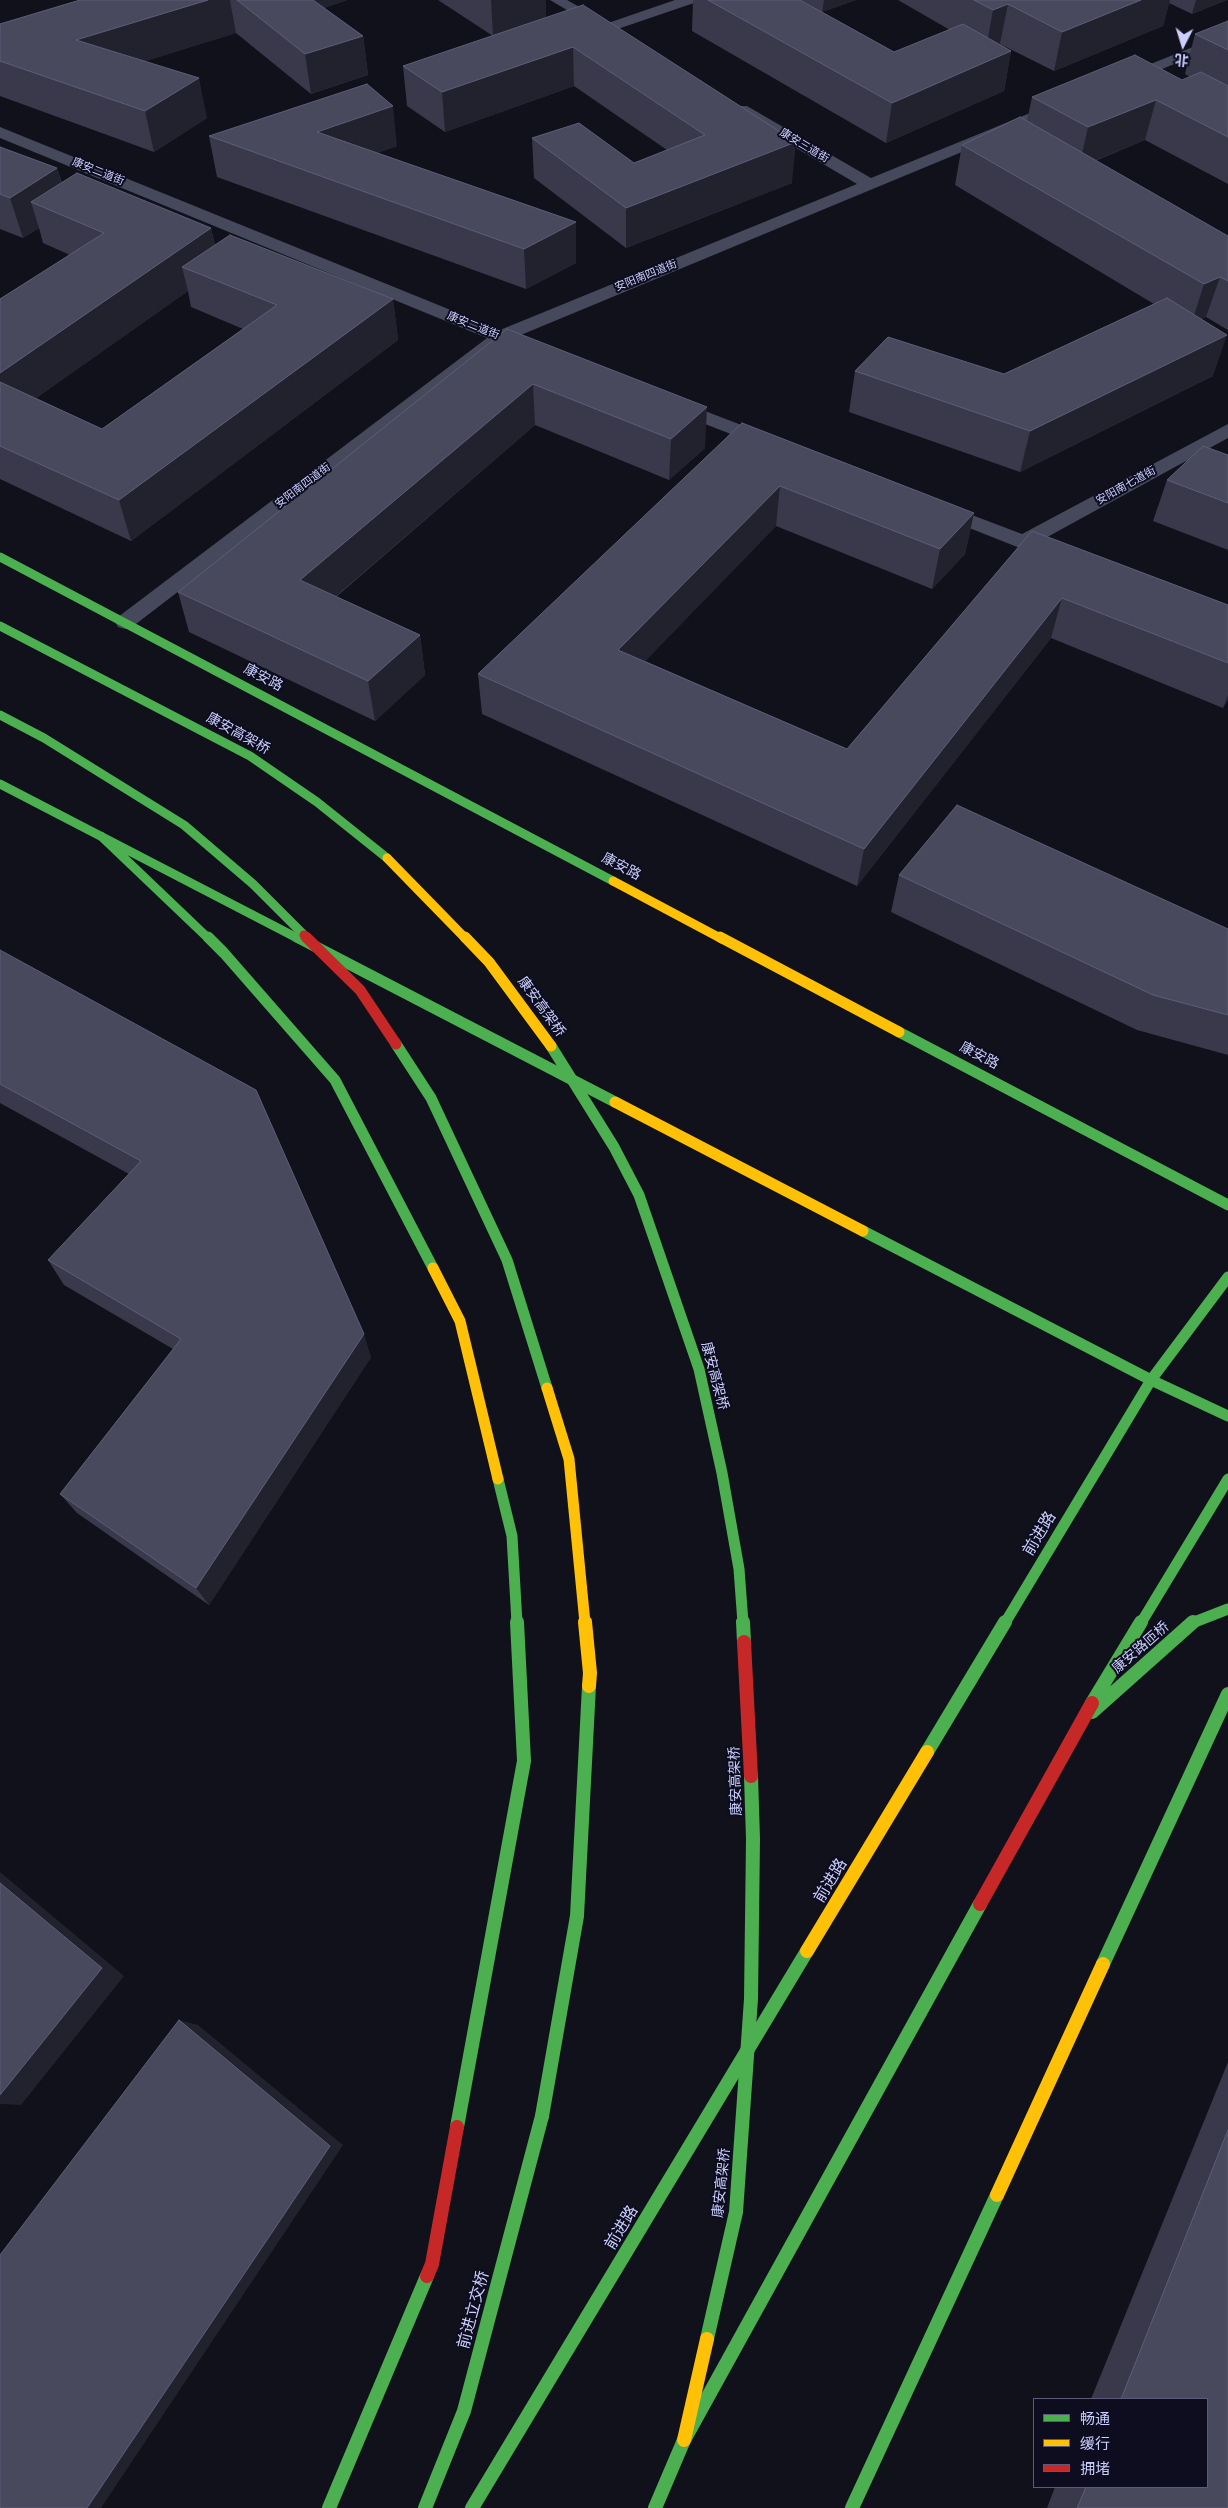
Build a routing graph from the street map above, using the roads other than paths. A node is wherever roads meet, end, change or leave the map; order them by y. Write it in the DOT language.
graph roads {
  1 [pos="557,0"];
  2 [pos="689,0"];
  3 [pos="606,29"];
  4 [pos="1228,37"];
  5 [pos="623,39"];
  6 [pos="1108,86"];
  7 [pos="1081,97"];
  8 [pos="725,99"];
  9 [pos="0,132"];
  10 [pos="869,184"];
  11 [pos="499,337"];
  12 [pos="545,355"];
  13 [pos="656,398"];
  14 [pos="1228,430"];
  15 [pos="784,448"];
  16 [pos="922,502"];
  17 [pos="1023,542"];
  18 [pos="0,557"];
  19 [pos="1077,563"];
  20 [pos="124,622"];
  21 [pos="0,626"];
  22 [pos="0,715"];
  23 [pos="0,784"];
  24 [pos="101,836"];
  25 [pos="1228,1205"];
  26 [pos="1228,1277"];
  27 [pos="1151,1380"];
  28 [pos="1228,1416"];
  29 [pos="1228,1479"];
  30 [pos="1228,1609"];
  31 [pos="1228,1694"];
  32 [pos="1081,1721"];
  33 [pos="684,2440"];
  34 [pos="329,2508"];
  35 [pos="425,2508"];
  36 [pos="472,2508"];
  37 [pos="655,2508"];
  38 [pos="852,2508"];
  1 -- 3 [label="street"];
  2 -- 3 [label="street"];
  3 -- 5 [label="street"];
  4 -- 6 [label="street"];
  7 -- 10 [label="street, 安阳南四道街"];
  8 -- 10 [label="street, 康安三道街"];
  9 -- 11 [label="street, 康安二道街"];
  10 -- 11 [label="street, 安阳南四道街"];
  11 -- 12 [label="street, 康安二道街"];
  11 -- 20 [label="street, 安阳南四道街"];
  13 -- 15 [label="street"];
  14 -- 17 [label="street, 安阳南七道街"];
  16 -- 17 [label="street"];
  17 -- 19 [label="street"];
  18 -- 20 [label="main road, 康安路"];
  20 -- 25 [label="main road, 康安路"];
  21 -- 33 [label="main road, 康安高架桥, bridge"];
  22 -- 35 [label="main road, 前进立交桥, bridge"];
  23 -- 24 [label="main road"];
  24 -- 27 [label="main road"];
  24 -- 34 [label="main road"];
  26 -- 27 [label="main road, 前进路"];
  27 -- 28 [label="main road"];
  27 -- 36 [label="main road, 前进路"];
  29 -- 32 [label="main road"];
  30 -- 32 [label="main road, 康安路匝桥"];
  31 -- 38 [label="main road"];
  32 -- 33 [label="main road, bridge"];
  33 -- 37 [label="main road"];
}
